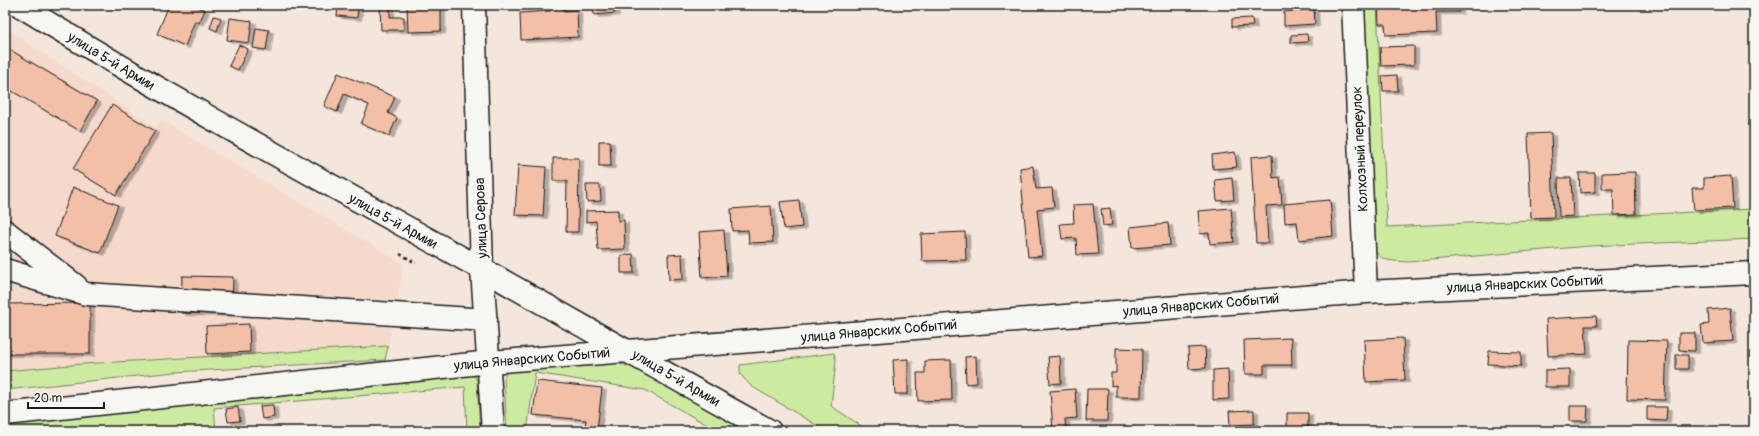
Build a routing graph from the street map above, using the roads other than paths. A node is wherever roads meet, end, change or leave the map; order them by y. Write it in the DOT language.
graph roads {
  1 [pos="19,5"];
  2 [pos="474,5"];
  3 [pos="1353,5"];
  4 [pos="5,231"];
  5 [pos="482,269"];
  6 [pos="5,270"];
  7 [pos="1754,272"];
  8 [pos="1366,292"];
  9 [pos="86,294"];
  10 [pos="486,320"];
  11 [pos="627,351"];
  12 [pos="490,362"];
  13 [pos="5,414"];
  14 [pos="494,431"];
  15 [pos="770,431"];
  1 -- 5 [label="street, улица 5-й Армии"];
  2 -- 5 [label="street, улица Серова"];
  3 -- 8 [label="street, Колхозный переулок"];
  4 -- 9 [label="street"];
  5 -- 10 [label="street, улица Серова"];
  5 -- 11 [label="street, улица 5-й Армии"];
  6 -- 9 [label="street"];
  7 -- 8 [label="street, улица Январских Событий"];
  8 -- 11 [label="street, улица Январских Событий"];
  9 -- 10 [label="street"];
  10 -- 12 [label="street, улица Серова"];
  11 -- 12 [label="street, улица Январских Событий"];
  11 -- 15 [label="street, улица 5-й Армии"];
  12 -- 13 [label="street, улица Январских Событий"];
  12 -- 14 [label="street, улица Серова"];
}
